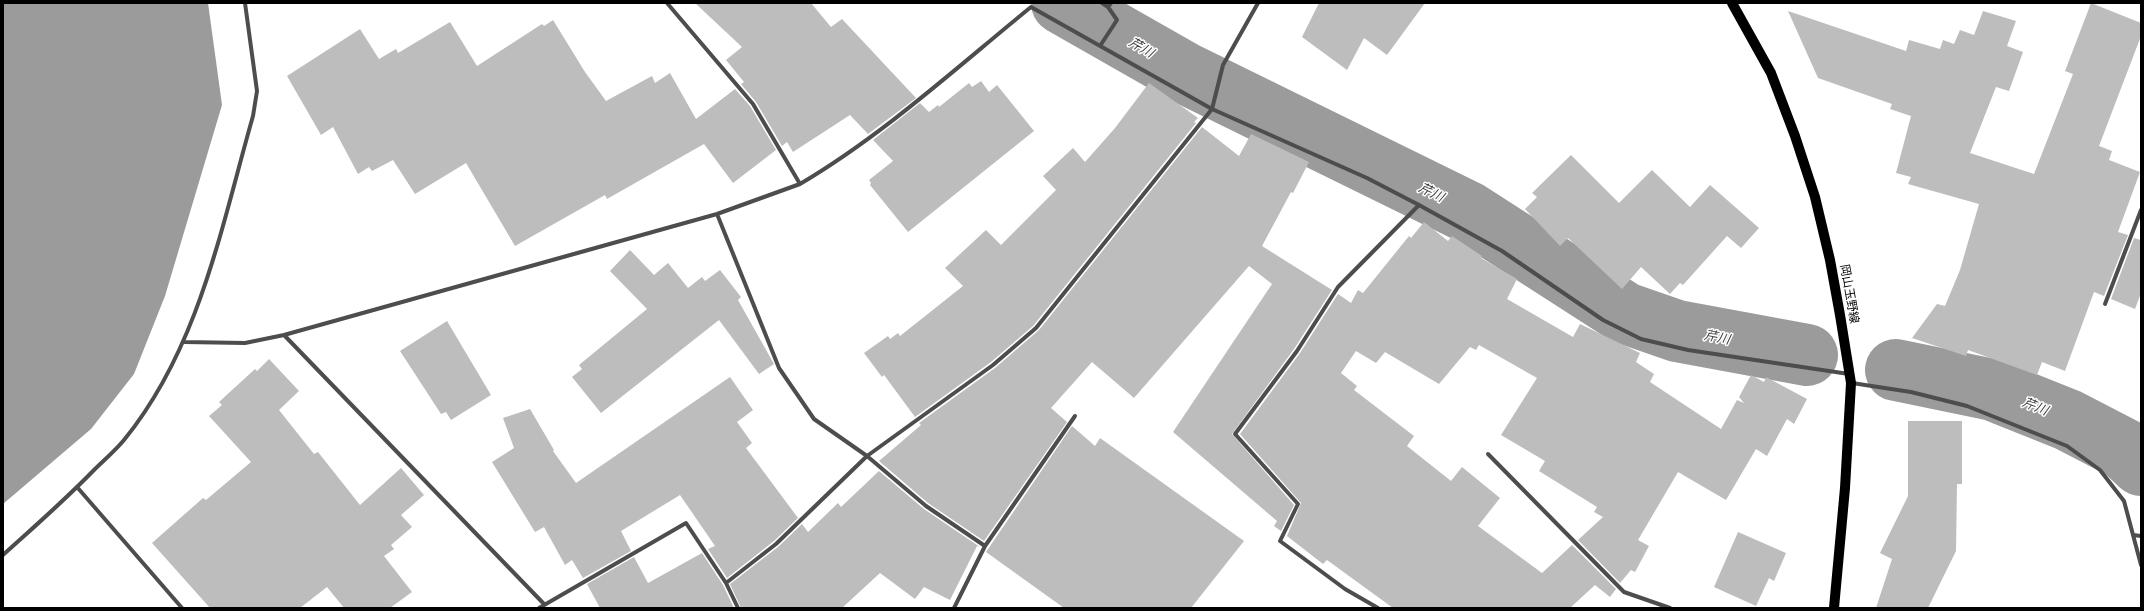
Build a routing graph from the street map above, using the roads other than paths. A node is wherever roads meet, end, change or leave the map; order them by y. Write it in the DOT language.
graph roads {
  1 [pos="245,3"];
  2 [pos="667,3"];
  3 [pos="1102,3"];
  4 [pos="1258,3"];
  5 [pos="1732,3"];
  6 [pos="1110,5"];
  7 [pos="1100,46"];
  8 [pos="1212,109"];
  9 [pos="800,184"];
  10 [pos="1419,205"];
  11 [pos="2141,210"];
  12 [pos="717,214"];
  13 [pos="2105,304"];
  14 [pos="284,335"];
  15 [pos="184,342"];
  16 [pos="1850,378"];
  17 [pos="1075,416"];
  18 [pos="1488,454"];
  19 [pos="867,456"];
  20 [pos="77,487"];
  21 [pos="2133,535"];
  22 [pos="2141,536"];
  23 [pos="985,546"];
  24 [pos="3,555"];
  25 [pos="2141,565"];
  26 [pos="726,584"];
  27 [pos="544,604"];
  28 [pos="182,608"];
  29 [pos="539,608"];
  30 [pos="738,608"];
  31 [pos="954,608"];
  32 [pos="1378,608"];
  33 [pos="1670,608"];
  34 [pos="1834,608"];
  1 -- 15 [label="street"];
  2 -- 9 [label="street"];
  3 -- 6 [label="street"];
  4 -- 8 [label="street"];
  5 -- 16 [label="main road, 岡山玉野線"];
  6 -- 7 [label="street"];
  7 -- 8 [label="street"];
  7 -- 9 [label="street"];
  8 -- 10 [label="street"];
  8 -- 19 [label="street"];
  9 -- 12 [label="street"];
  10 -- 16 [label="street"];
  10 -- 32 [label="street"];
  11 -- 13 [label="street"];
  12 -- 14 [label="street"];
  12 -- 19 [label="street"];
  14 -- 15 [label="street"];
  14 -- 27 [label="street"];
  15 -- 20 [label="street"];
  16 -- 21 [label="street"];
  16 -- 34 [label="main road, 岡山玉野線"];
  17 -- 23 [label="street"];
  18 -- 33 [label="street"];
  19 -- 23 [label="street"];
  19 -- 26 [label="street"];
  20 -- 24 [label="street"];
  20 -- 28 [label="street"];
  21 -- 22 [label="street"];
  21 -- 25 [label="street"];
  23 -- 31 [label="street"];
  26 -- 27 [label="street"];
  26 -- 30 [label="street"];
  27 -- 29 [label="street"];
}
